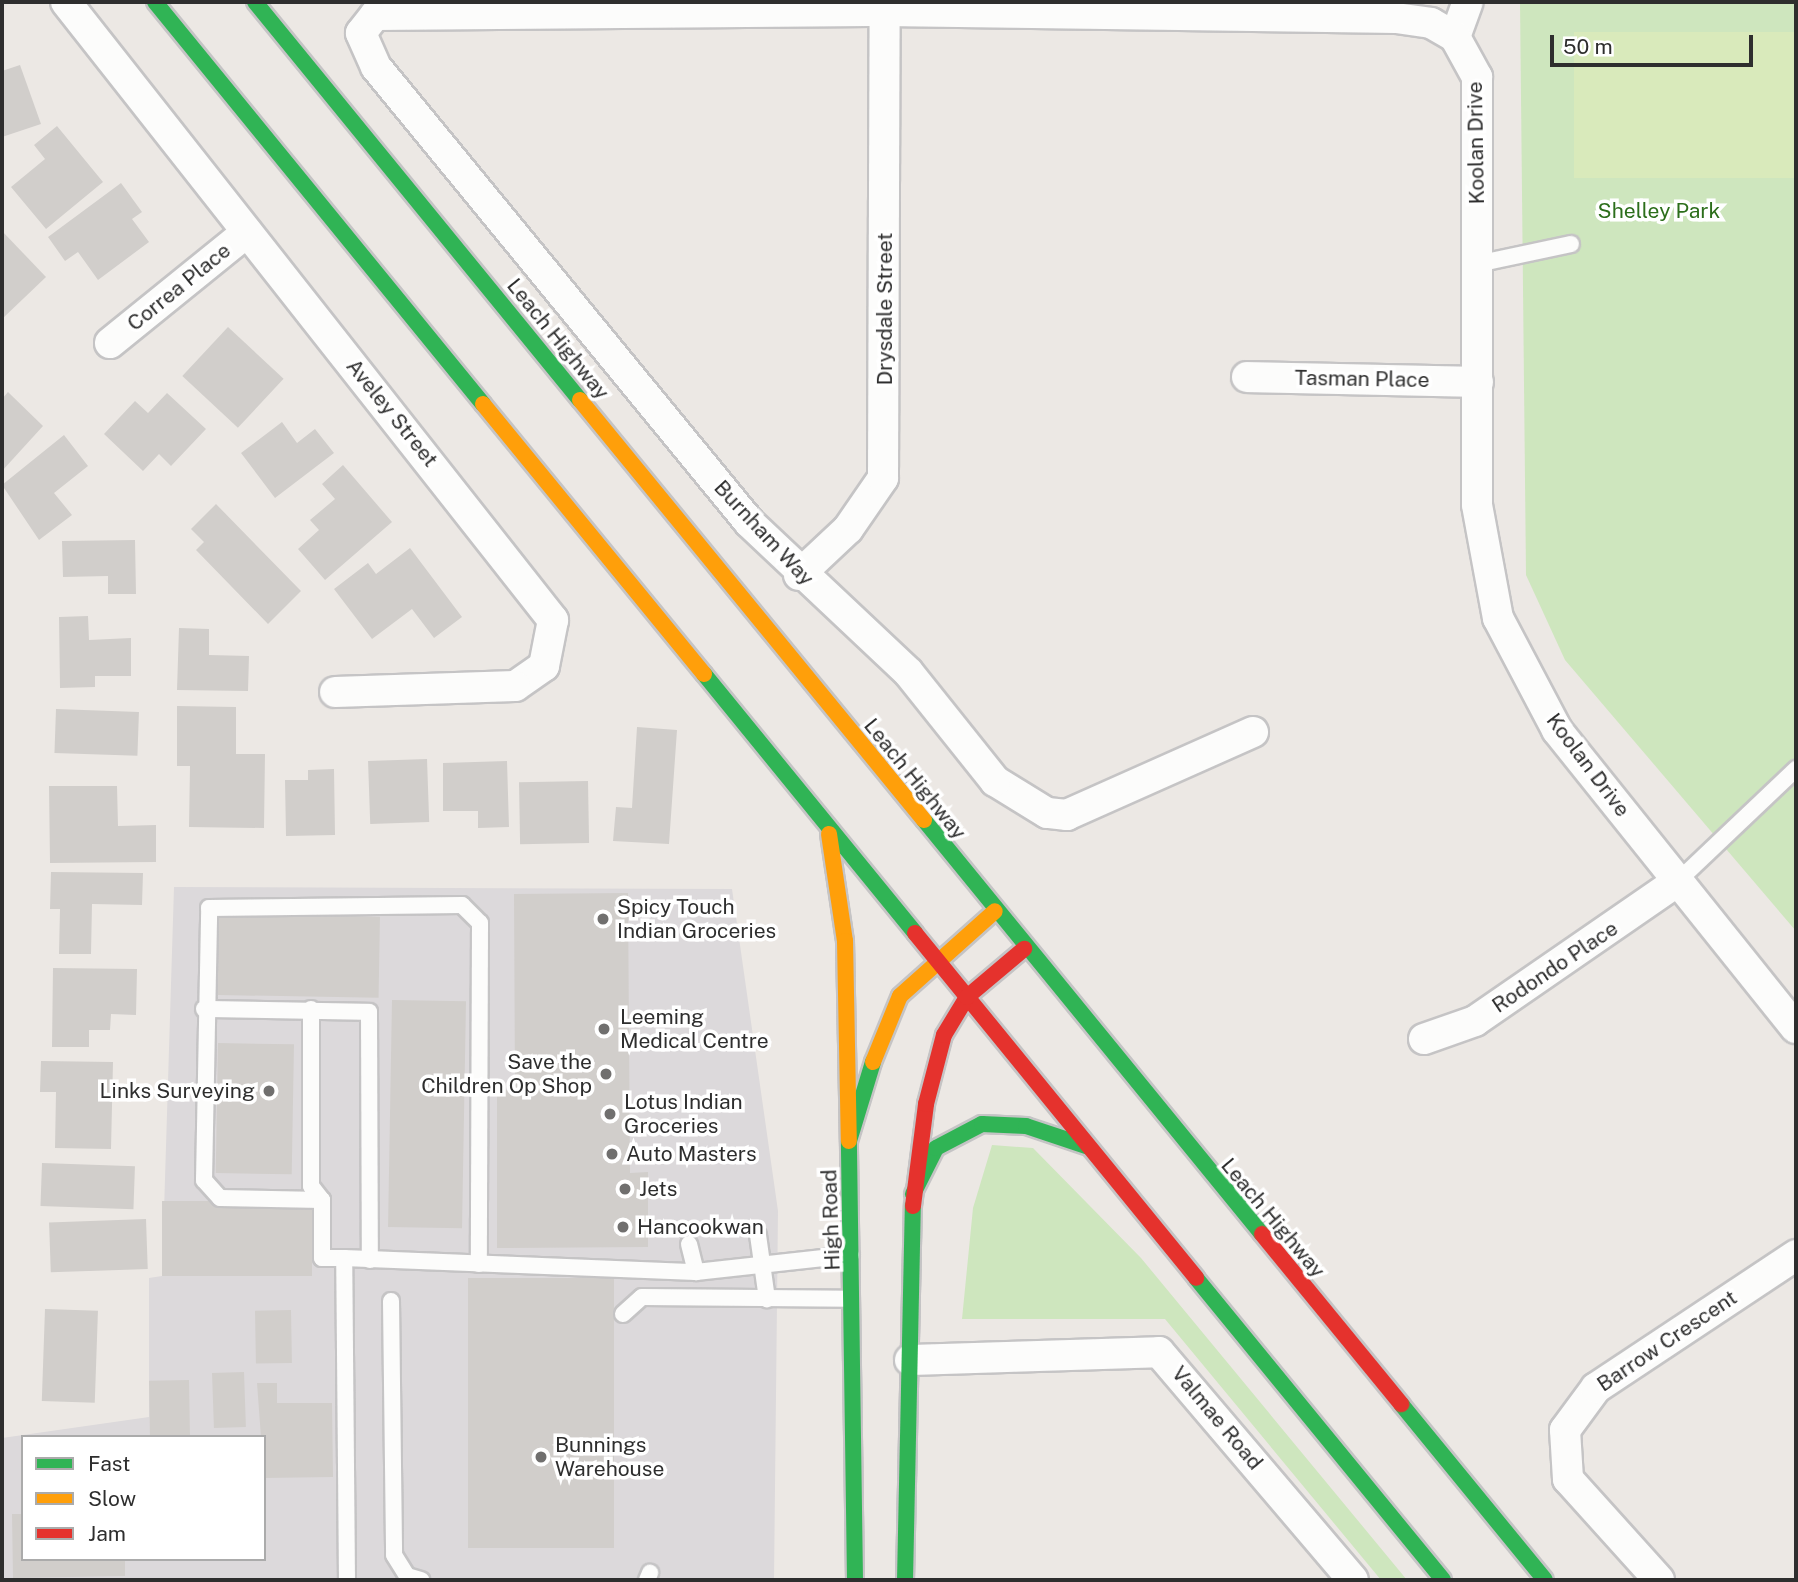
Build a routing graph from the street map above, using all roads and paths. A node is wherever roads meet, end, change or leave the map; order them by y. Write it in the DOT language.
graph roads {
  1 [pos="66,2"];
  2 [pos="155,2"];
  3 [pos="255,2"];
  4 [pos="1468,2"];
  5 [pos="477,6"];
  6 [pos="720,7"];
  7 [pos="885,11"];
  8 [pos="1455,37"];
  9 [pos="247,232"];
  10 [pos="1571,244"];
  11 [pos="1477,264"];
  12 [pos="110,343"];
  13 [pos="1247,376"];
  14 [pos="1478,382"];
  15 [pos="800,575"];
  16 [pos="335,692"];
  17 [pos="1253,732"];
  18 [pos="1796,769"];
  19 [pos="827,825"];
  20 [pos="1678,881"];
  21 [pos="995,911"];
  22 [pos="1024,949"];
  23 [pos="935,960"];
  24 [pos="967,997"];
  25 [pos="204,1009"];
  26 [pos="311,1009"];
  27 [pos="1796,1028"];
  28 [pos="1424,1039"];
  29 [pos="849,1141"];
  30 [pos="1089,1147"];
  31 [pos="913,1195"];
  32 [pos="323,1200"];
  33 [pos="758,1235"];
  34 [pos="689,1244"];
  35 [pos="853,1255"];
  36 [pos="1796,1255"];
  37 [pos="344,1258"];
  38 [pos="370,1260"];
  39 [pos="479,1264"];
  40 [pos="767,1265"];
  41 [pos="696,1272"];
  42 [pos="767,1299"];
  43 [pos="854,1299"];
  44 [pos="391,1301"];
  45 [pos="623,1314"];
  46 [pos="910,1360"];
  47 [pos="347,1580"];
  48 [pos="421,1580"];
  49 [pos="855,1580"];
  50 [pos="905,1580"];
  51 [pos="1353,1580"];
  52 [pos="1443,1580"];
  53 [pos="1545,1580"];
  54 [pos="1659,1580"];
  1 -- 9 [label="street, Aveley Street"];
  2 -- 19 [label="main road"];
  3 -- 21 [label="main road, Leach Highway"];
  4 -- 8 [label="street"];
  5 -- 6 [label="street"];
  5 -- 15 [label="street, Burnham Way"];
  6 -- 7 [label="street"];
  7 -- 8 [label="street"];
  7 -- 15 [label="street, Drysdale Street"];
  8 -- 11 [label="street, Koolan Drive"];
  9 -- 12 [label="street, Correa Place"];
  9 -- 16 [label="street, Aveley Street"];
  10 -- 11 [label="lane"];
  11 -- 14 [label="street, Koolan Drive"];
  13 -- 14 [label="street, Tasman Place"];
  14 -- 20 [label="street, Koolan Drive"];
  15 -- 17 [label="street, Burnham Way"];
  18 -- 20 [label="lane"];
  19 -- 23 [label="main road"];
  19 -- 29 [label="main road"];
  20 -- 27 [label="street, Koolan Drive"];
  20 -- 28 [label="street, Rodondo Place"];
  21 -- 22 [label="main road, Leach Highway"];
  21 -- 23 [label="main road, High Road"];
  22 -- 24 [label="main road"];
  22 -- 53 [label="main road, Leach Highway"];
  23 -- 24 [label="main road"];
  23 -- 29 [label="main road, High Road"];
  24 -- 30 [label="main road"];
  24 -- 31 [label="main road"];
  25 -- 26 [label="lane"];
  25 -- 32 [label="lane"];
  25 -- 39 [label="lane"];
  26 -- 32 [label="lane"];
  26 -- 38 [label="lane"];
  29 -- 35 [label="main road, High Road"];
  30 -- 31 [label="main road"];
  30 -- 52 [label="main road"];
  31 -- 46 [label="main road"];
  32 -- 37 [label="lane"];
  33 -- 40 [label="lane"];
  34 -- 41 [label="lane"];
  35 -- 40 [label="lane"];
  35 -- 43 [label="main road, High Road"];
  36 -- 54 [label="street, Barrow Crescent"];
  37 -- 38 [label="lane"];
  37 -- 47 [label="lane"];
  38 -- 39 [label="lane"];
  39 -- 41 [label="lane"];
  40 -- 41 [label="lane"];
  40 -- 42 [label="lane"];
  42 -- 43 [label="lane"];
  42 -- 45 [label="lane"];
  43 -- 49 [label="main road, High Road"];
  44 -- 48 [label="lane"];
  46 -- 50 [label="main road"];
  46 -- 51 [label="street, Valmae Road"];
}
